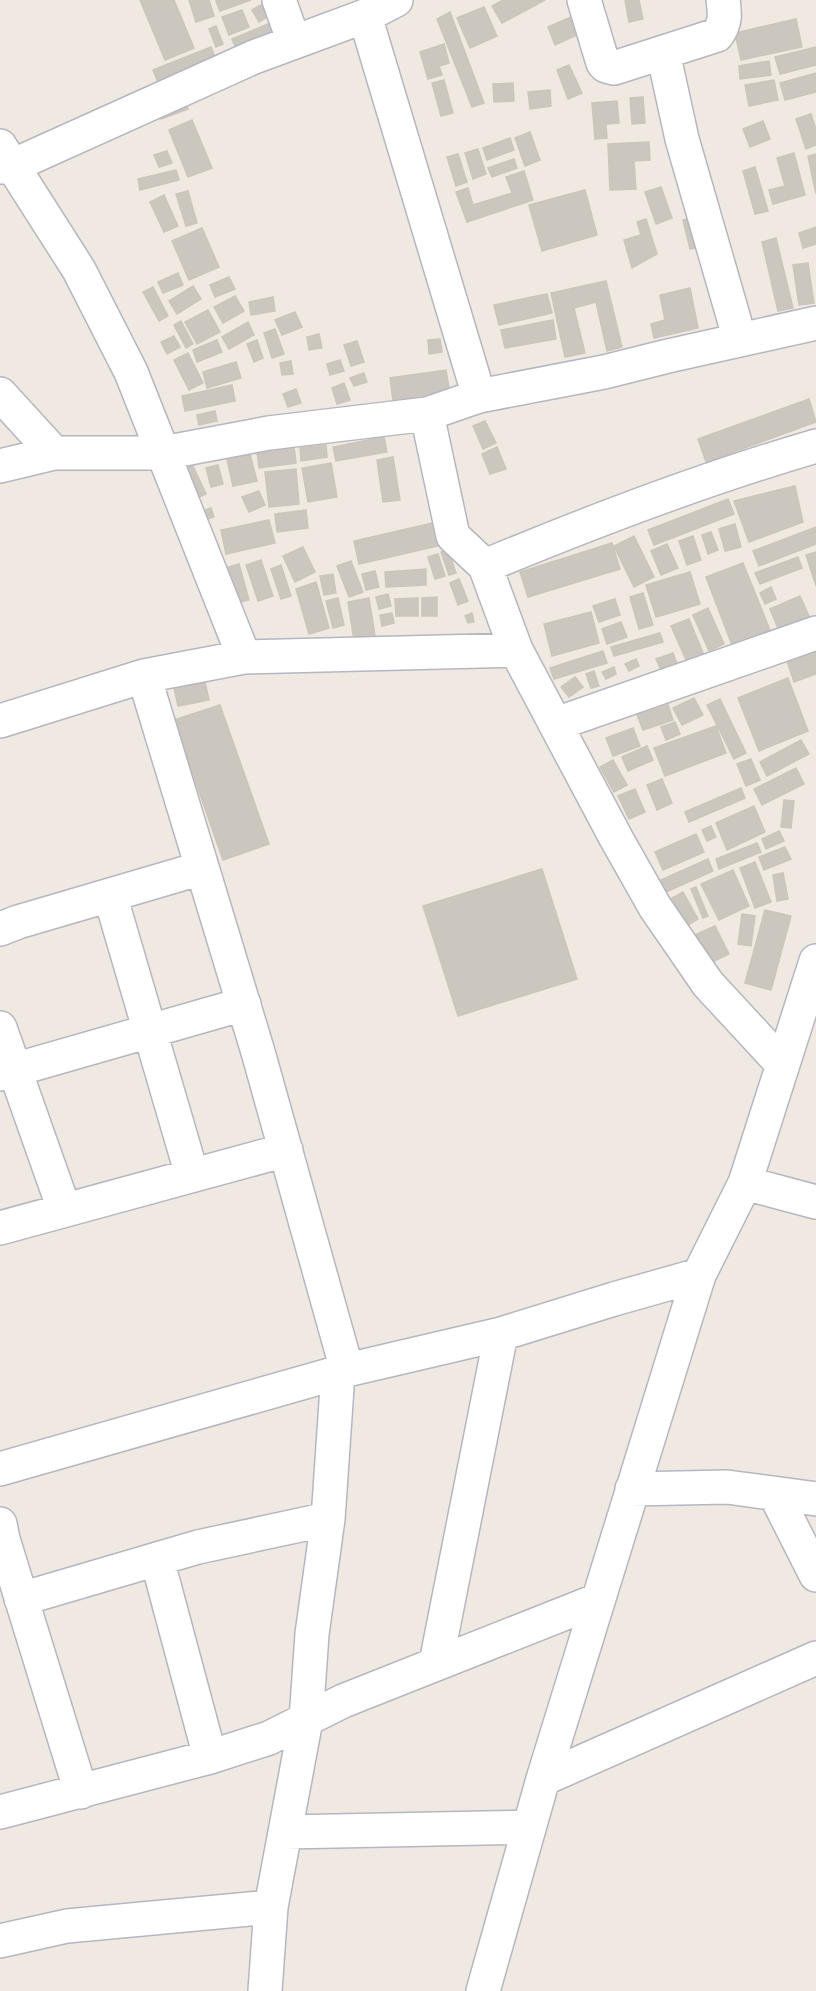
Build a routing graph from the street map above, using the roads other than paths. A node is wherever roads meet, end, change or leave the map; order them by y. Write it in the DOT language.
graph roads {
  1 [pos="279,0"];
  2 [pos="396,0"];
  3 [pos="584,0"];
  4 [pos="723,0"];
  5 [pos="365,16"];
  6 [pos="294,42"];
  7 [pos="663,52"];
  8 [pos="4,160"];
  9 [pos="816,323"];
  10 [pos="740,340"];
  11 [pos="0,394"];
  12 [pos="479,396"];
  13 [pos="427,414"];
  14 [pos="816,446"];
  15 [pos="54,453"];
  16 [pos="163,453"];
  17 [pos="0,466"];
  18 [pos="484,566"];
  19 [pos="816,633"];
  20 [pos="516,650"];
  21 [pos="244,657"];
  22 [pos="144,676"];
  23 [pos="0,721"];
  24 [pos="556,724"];
  25 [pos="202,868"];
  26 [pos="110,895"];
  27 [pos="0,929"];
  28 [pos="816,961"];
  29 [pos="244,1004"];
  30 [pos="0,1028"];
  31 [pos="150,1031"];
  32 [pos="782,1064"];
  33 [pos="7,1071"];
  34 [pos="286,1150"];
  35 [pos="192,1175"];
  36 [pos="745,1183"];
  37 [pos="816,1202"];
  38 [pos="64,1209"];
  39 [pos="0,1228"];
  40 [pos="699,1275"];
  41 [pos="501,1334"];
  42 [pos="342,1371"];
  43 [pos="0,1469"];
  44 [pos="632,1490"];
  45 [pos="775,1494"];
  46 [pos="816,1499"];
  47 [pos="328,1520"];
  48 [pos="1,1534"];
  49 [pos="158,1559"];
  50 [pos="816,1575"];
  51 [pos="21,1599"];
  52 [pos="598,1600"];
  53 [pos="816,1659"];
  54 [pos="436,1663"];
  55 [pos="306,1720"];
  56 [pos="210,1757"];
  57 [pos="543,1779"];
  58 [pos="81,1792"];
  59 [pos="0,1812"];
  60 [pos="529,1827"];
  61 [pos="285,1832"];
  62 [pos="271,1906"];
  63 [pos="0,1941"];
  64 [pos="265,1991"];
  65 [pos="483,1991"];
  1 -- 6 [label="street"];
  2 -- 5 [label="street"];
  3 -- 7 [label="street"];
  4 -- 7 [label="street"];
  5 -- 6 [label="street"];
  5 -- 12 [label="street"];
  6 -- 8 [label="street"];
  7 -- 10 [label="street"];
  8 -- 16 [label="street"];
  9 -- 10 [label="street"];
  10 -- 12 [label="street"];
  11 -- 15 [label="street"];
  12 -- 13 [label="street"];
  13 -- 16 [label="street"];
  13 -- 18 [label="street"];
  14 -- 18 [label="street"];
  15 -- 16 [label="street"];
  15 -- 17 [label="street"];
  16 -- 21 [label="street"];
  18 -- 20 [label="street"];
  19 -- 24 [label="street"];
  20 -- 21 [label="street"];
  20 -- 24 [label="street"];
  21 -- 22 [label="street"];
  22 -- 23 [label="street"];
  22 -- 25 [label="street"];
  24 -- 32 [label="street"];
  25 -- 26 [label="street"];
  25 -- 29 [label="street"];
  26 -- 27 [label="street"];
  26 -- 31 [label="street"];
  28 -- 32 [label="street"];
  29 -- 31 [label="street"];
  29 -- 34 [label="street"];
  30 -- 33 [label="street"];
  31 -- 33 [label="street"];
  31 -- 35 [label="street"];
  32 -- 36 [label="street"];
  33 -- 38 [label="street"];
  34 -- 35 [label="street"];
  34 -- 42 [label="street"];
  35 -- 38 [label="street"];
  36 -- 37 [label="street"];
  36 -- 40 [label="street"];
  38 -- 39 [label="street"];
  40 -- 41 [label="street"];
  40 -- 44 [label="street"];
  41 -- 42 [label="street"];
  41 -- 54 [label="street"];
  42 -- 43 [label="street"];
  42 -- 47 [label="street"];
  44 -- 45 [label="street"];
  44 -- 52 [label="street"];
  45 -- 46 [label="street"];
  45 -- 50 [label="street"];
  47 -- 49 [label="street"];
  47 -- 55 [label="street"];
  48 -- 51 [label="street"];
  49 -- 51 [label="street"];
  49 -- 56 [label="street"];
  51 -- 58 [label="street"];
  52 -- 54 [label="street"];
  52 -- 57 [label="street"];
  53 -- 57 [label="street"];
  54 -- 55 [label="street"];
  55 -- 56 [label="street"];
  55 -- 61 [label="street"];
  56 -- 58 [label="street"];
  57 -- 60 [label="street"];
  58 -- 59 [label="street"];
  60 -- 61 [label="street"];
  60 -- 65 [label="street"];
  61 -- 62 [label="street"];
  62 -- 63 [label="street"];
  62 -- 64 [label="street"];
}
